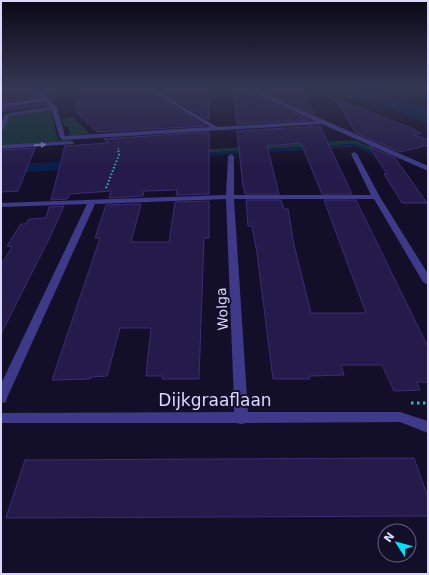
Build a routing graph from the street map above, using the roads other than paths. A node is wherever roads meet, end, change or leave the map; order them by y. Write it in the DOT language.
graph roads {
  1 [pos="8,115"];
  2 [pos="56,115"];
  3 [pos="194,115"];
  4 [pos="305,115"];
  5 [pos="321,122"];
  6 [pos="1,129"];
  7 [pos="217,129"];
  8 [pos="86,137"];
  9 [pos="1,147"];
  10 [pos="354,154"];
  11 [pos="231,156"];
  12 [pos="428,169"];
  13 [pos="230,197"];
  14 [pos="376,197"];
  15 [pos="92,202"];
  16 [pos="1,206"];
  17 [pos="428,282"];
  18 [pos="1,398"];
  19 [pos="1,418"];
  20 [pos="241,419"];
  21 [pos="428,426"];
  1 -- 6 [label="street"];
  2 -- 8 [label="street"];
  3 -- 7 [label="street"];
  4 -- 5 [label="street"];
  5 -- 7 [label="street"];
  5 -- 12 [label="street"];
  7 -- 8 [label="street"];
  9 -- 8 [label="street, one-way"];
  10 -- 14 [label="street"];
  11 -- 13 [label="street, Wolga"];
  13 -- 14 [label="street"];
  13 -- 15 [label="street"];
  13 -- 20 [label="street, Wolga"];
  14 -- 17 [label="street"];
  15 -- 16 [label="street"];
  15 -- 18 [label="street"];
  19 -- 20 [label="street, Dijkgraaflaan"];
  20 -- 21 [label="street, Dijkgraaflaan"];
}
